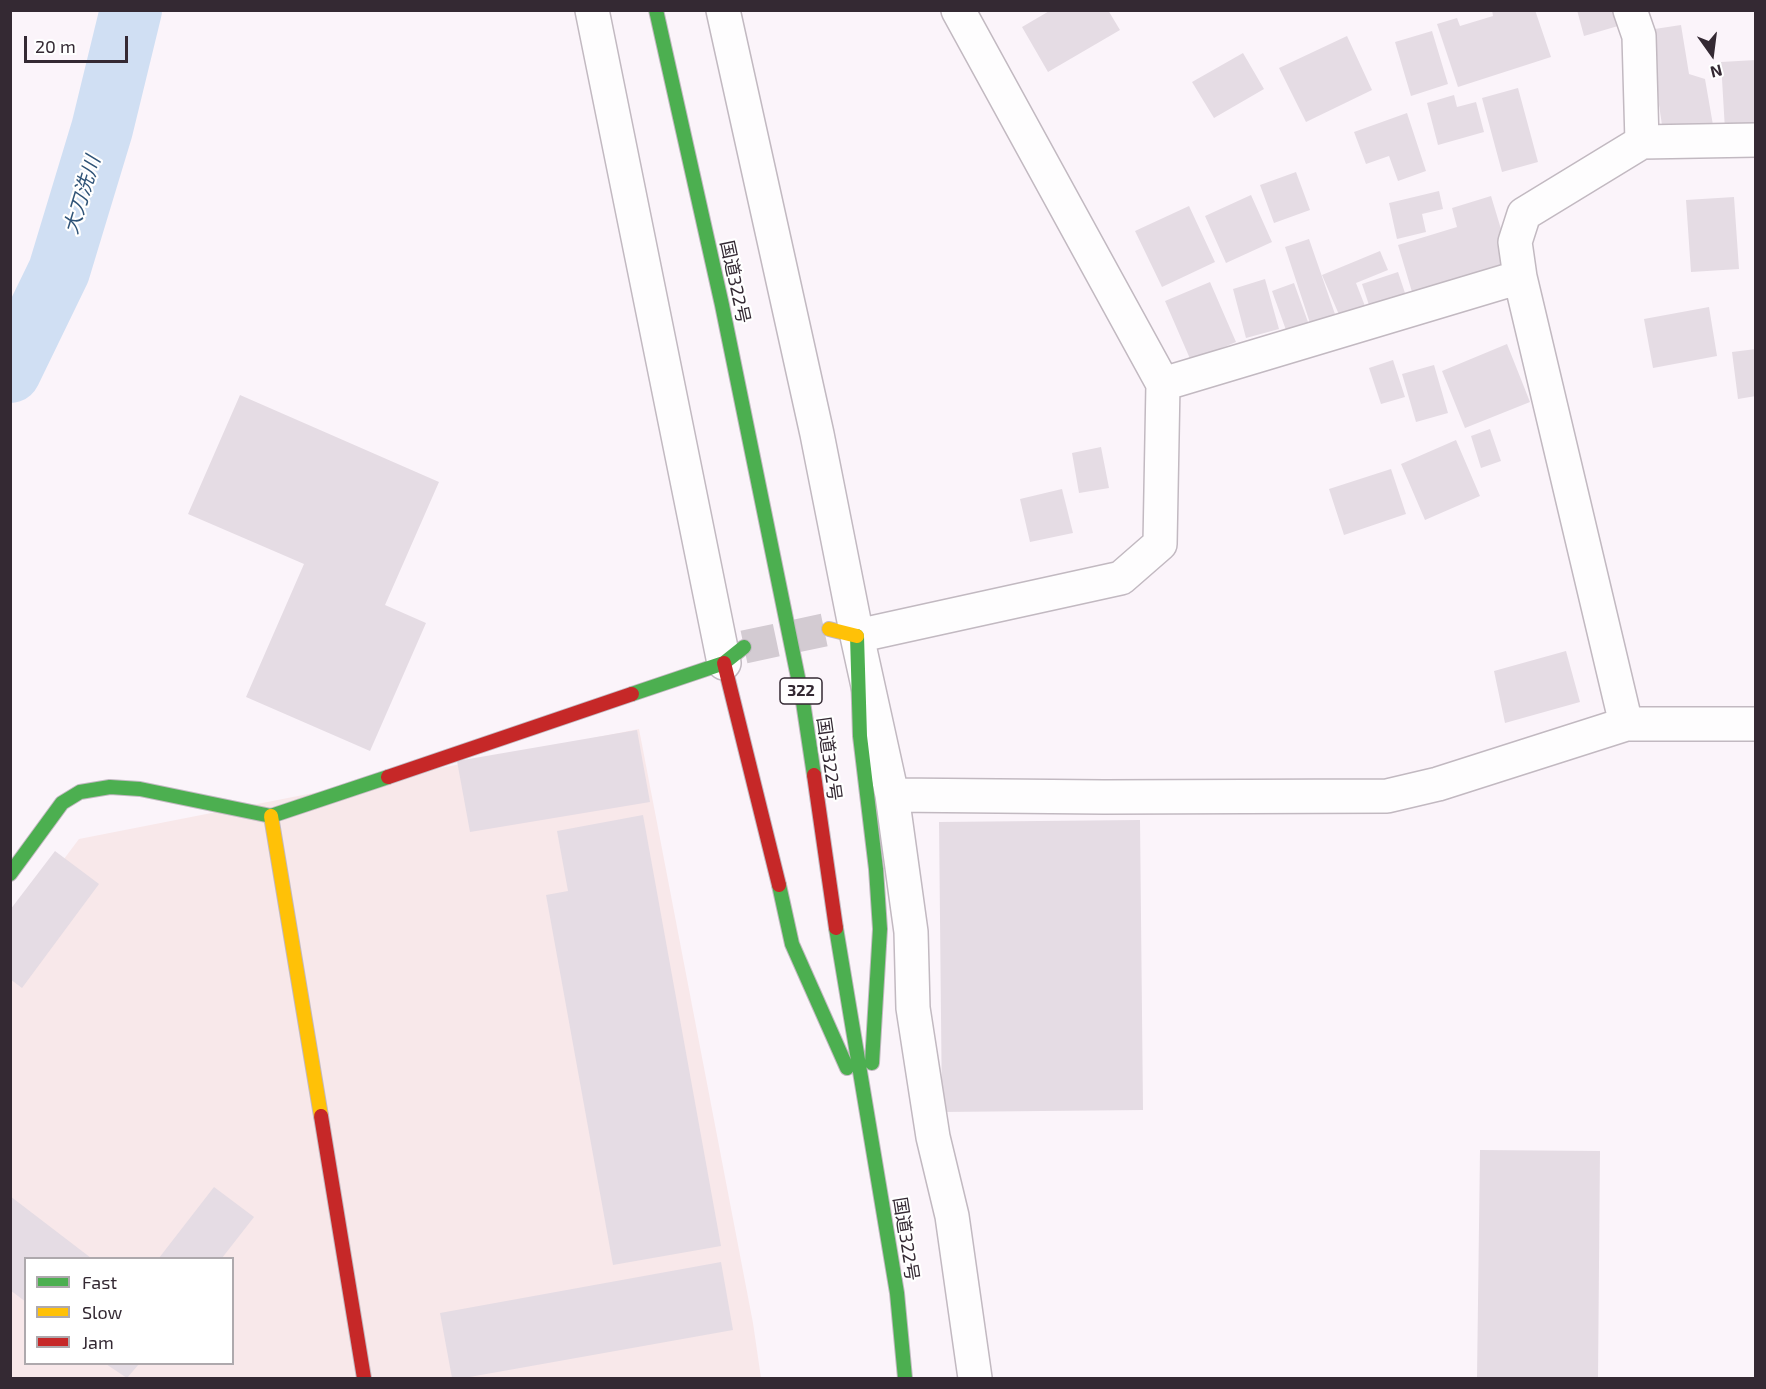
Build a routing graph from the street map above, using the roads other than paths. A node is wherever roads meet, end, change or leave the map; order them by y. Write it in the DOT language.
graph roads {
  1 [pos="592,10"];
  2 [pos="656,10"];
  3 [pos="723,10"];
  4 [pos="958,10"];
  5 [pos="1630,10"];
  6 [pos="1755,140"];
  7 [pos="1642,142"];
  8 [pos="1521,277"];
  9 [pos="1162,384"];
  10 [pos="843,632"];
  11 [pos="734,655"];
  12 [pos="1626,724"];
  13 [pos="1755,724"];
  14 [pos="892,795"];
  15 [pos="271,816"];
  16 [pos="10,874"];
  17 [pos="868,1116"];
  18 [pos="364,1378"];
  19 [pos="905,1378"];
  20 [pos="975,1378"];
  1 -- 11 [label="street"];
  2 -- 17 [label="main road, 国道322号 / 322"];
  3 -- 10 [label="street"];
  4 -- 9 [label="street"];
  5 -- 7 [label="street"];
  6 -- 7 [label="street"];
  7 -- 8 [label="street"];
  8 -- 9 [label="street"];
  8 -- 12 [label="street"];
  9 -- 10 [label="street"];
  10 -- 14 [label="street"];
  10 -- 17 [label="main road"];
  11 -- 15 [label="main road"];
  11 -- 17 [label="main road"];
  12 -- 13 [label="street"];
  12 -- 14 [label="street"];
  14 -- 20 [label="street"];
  15 -- 16 [label="main road"];
  15 -- 18 [label="main road"];
  17 -- 19 [label="main road, 国道322号 / 322"];
}
